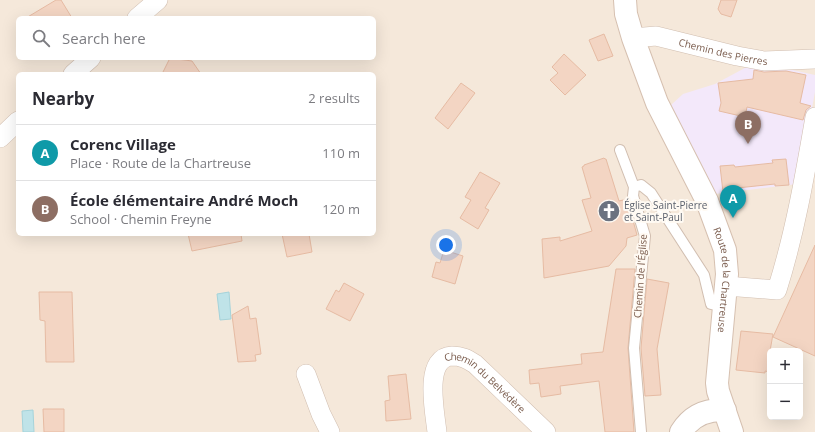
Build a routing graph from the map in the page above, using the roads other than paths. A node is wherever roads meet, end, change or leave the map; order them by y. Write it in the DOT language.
graph roads {
  1 [pos="158,0"];
  2 [pos="625,0"];
  3 [pos="138,16"];
  4 [pos="633,38"];
  5 [pos="815,59"];
  6 [pos="89,60"];
  7 [pos="75,72"];
  8 [pos="815,117"];
  9 [pos="16,122"];
  10 [pos="0,138"];
  11 [pos="620,150"];
  12 [pos="634,187"];
  13 [pos="725,297"];
  14 [pos="306,374"];
  15 [pos="725,410"];
  16 [pos="330,432"];
  17 [pos="437,432"];
  18 [pos="546,432"];
  19 [pos="641,432"];
  20 [pos="681,432"];
  21 [pos="732,432"];
  1 -- 3 [label="street"];
  2 -- 4 [label="main road, Route de la Chartreuse"];
  4 -- 5 [label="street, Chemin des Pierres"];
  4 -- 13 [label="main road, Route de la Chartreuse"];
  6 -- 7 [label="street"];
  8 -- 13 [label="street"];
  9 -- 10 [label="street"];
  11 -- 12 [label="lane, Chemin de l'Église"];
  12 -- 13 [label="lane"];
  12 -- 19 [label="lane, Chemin de l'Église"];
  13 -- 15 [label="main road, Route de la Chartreuse"];
  14 -- 16 [label="street"];
  15 -- 20 [label="main road"];
  15 -- 21 [label="main road, Route de la Chartreuse"];
  17 -- 18 [label="street, Chemin du Belvédère"];
}
